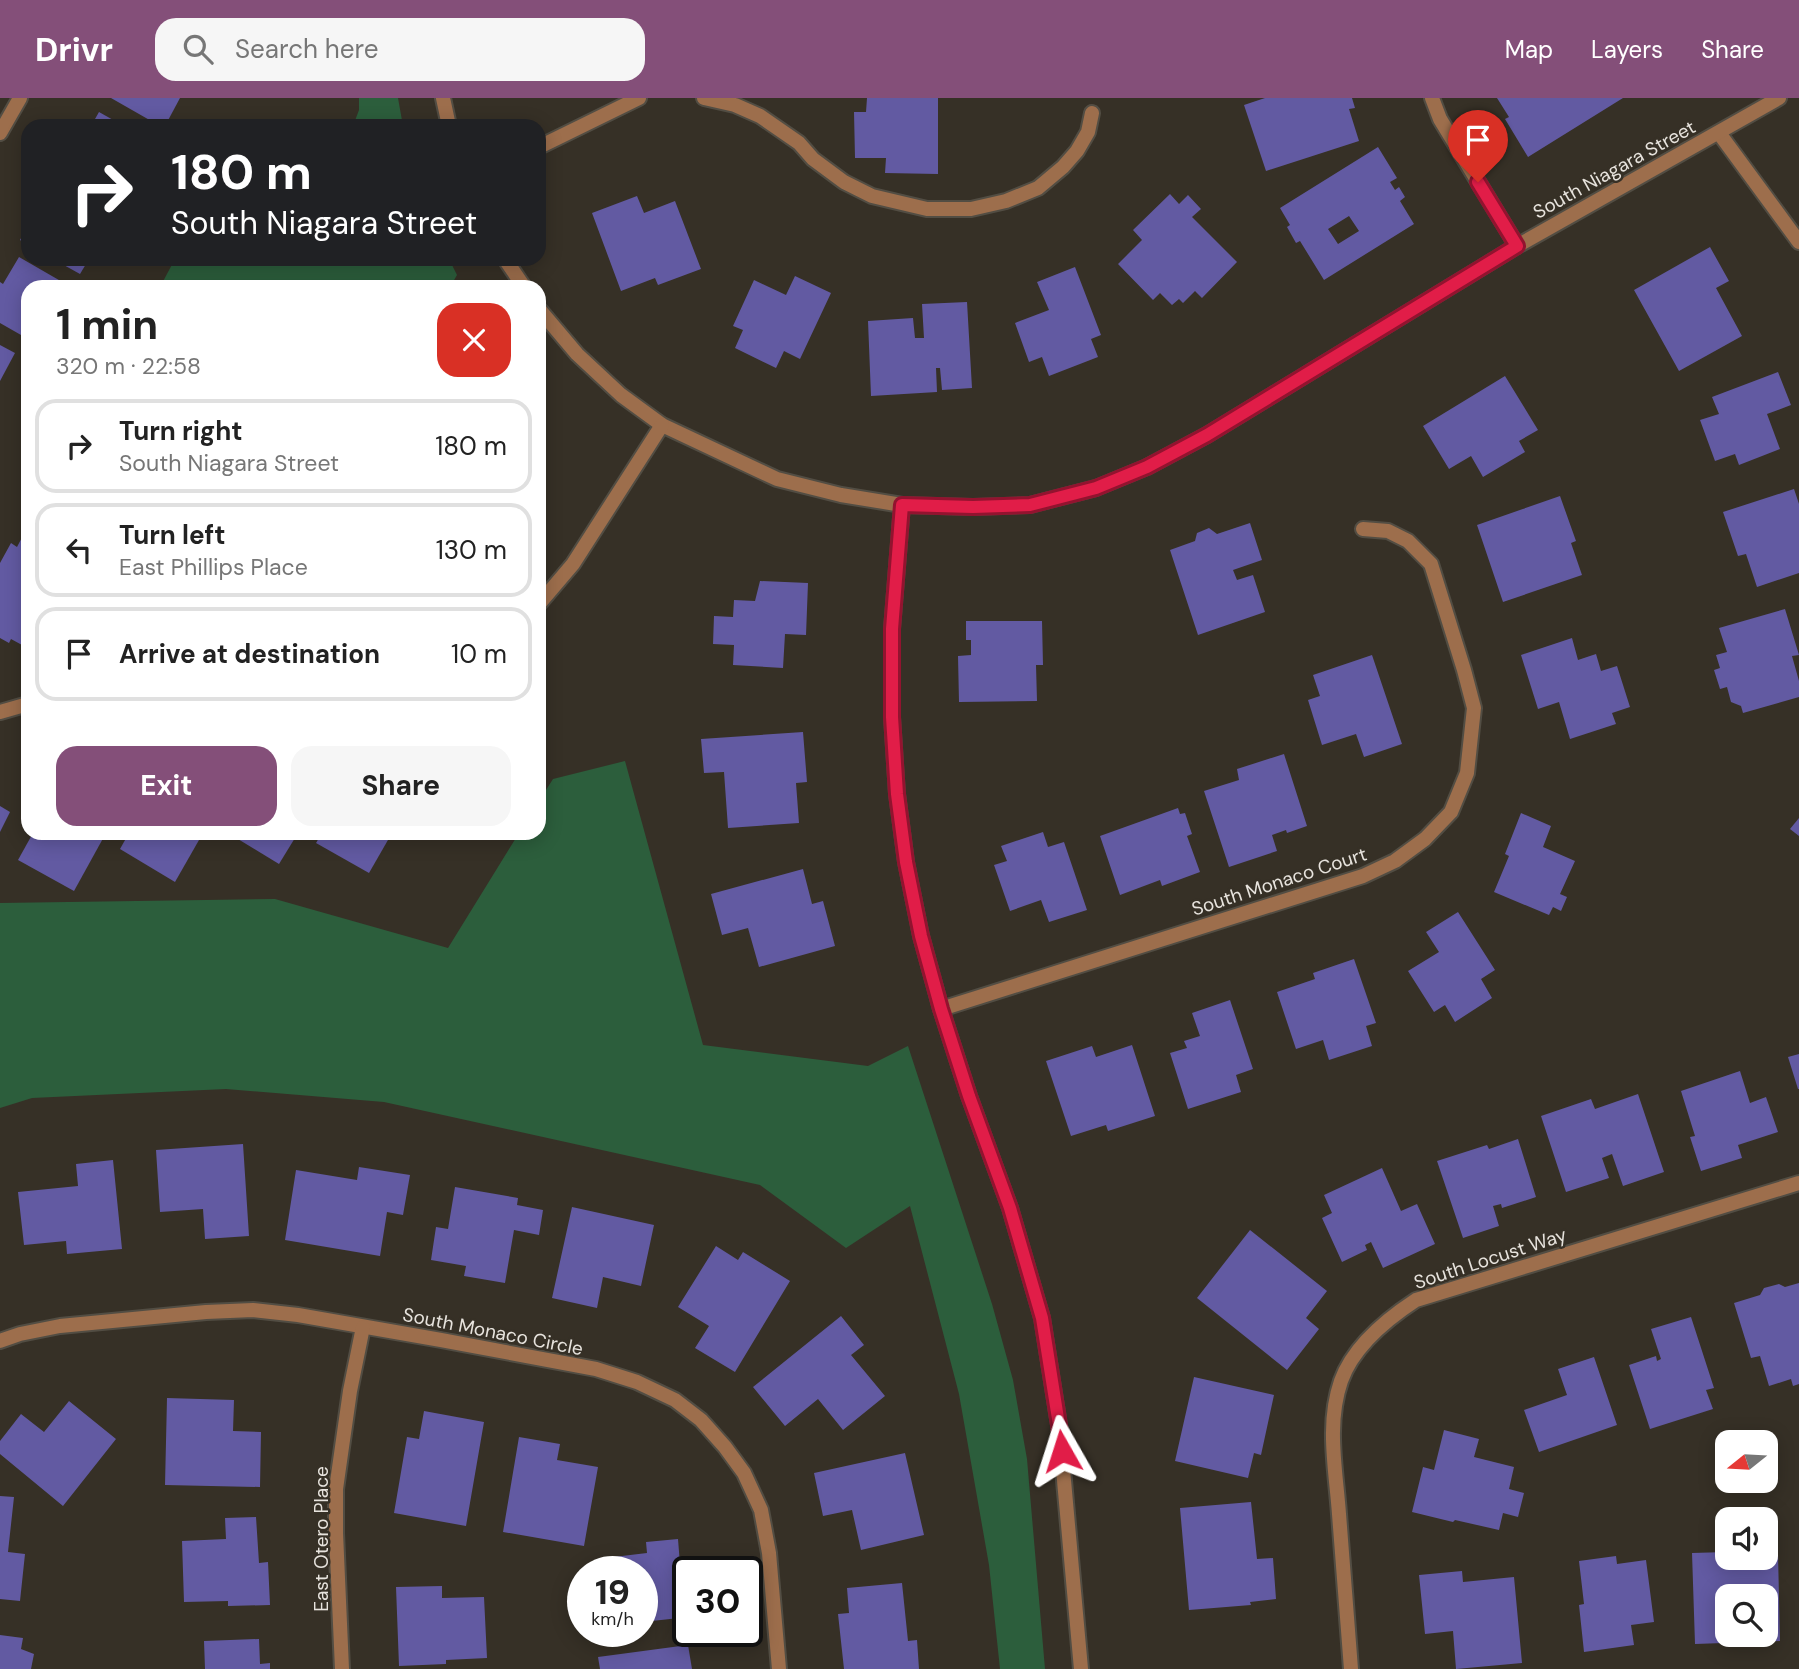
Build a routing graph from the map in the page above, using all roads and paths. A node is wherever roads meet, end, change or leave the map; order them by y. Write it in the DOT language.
graph roads {
  1 [pos="20,98"];
  2 [pos="443,98"];
  3 [pos="639,98"];
  4 [pos="704,98"];
  5 [pos="1432,98"];
  6 [pos="1779,98"];
  7 [pos="1092,113"];
  8 [pos="448,119"];
  9 [pos="0,133"];
  10 [pos="1719,133"];
  11 [pos="546,144"];
  12 [pos="1799,242"];
  13 [pos="1517,246"];
  14 [pos="546,317"];
  15 [pos="662,425"];
  16 [pos="902,505"];
  17 [pos="1363,529"];
  18 [pos="546,596"];
  19 [pos="21,706"];
  20 [pos="0,712"];
  21 [pos="941,1009"];
  22 [pos="1799,1182"];
  23 [pos="363,1327"];
  24 [pos="0,1341"];
  25 [pos="342,1669"];
  26 [pos="779,1669"];
  27 [pos="1081,1669"];
  28 [pos="1351,1669"];
  1 -- 9 [label="street"];
  2 -- 8 [label="street"];
  3 -- 11 [label="street"];
  4 -- 7 [label="street"];
  5 -- 13 [label="street"];
  6 -- 10 [label="street, South Niagara Street"];
  10 -- 12 [label="street"];
  10 -- 13 [label="street, South Niagara Street"];
  13 -- 16 [label="street, South Niagara Street"];
  14 -- 15 [label="street, South Niagara Street"];
  15 -- 16 [label="street, South Niagara Street"];
  15 -- 18 [label="street"];
  16 -- 21 [label="street"];
  17 -- 21 [label="street, South Monaco Court"];
  19 -- 20 [label="street"];
  21 -- 27 [label="street"];
  22 -- 28 [label="street, South Locust Way"];
  23 -- 24 [label="street, South Monaco Circle"];
  23 -- 25 [label="street, East Otero Place"];
  23 -- 26 [label="street, South Monaco Circle"];
}
